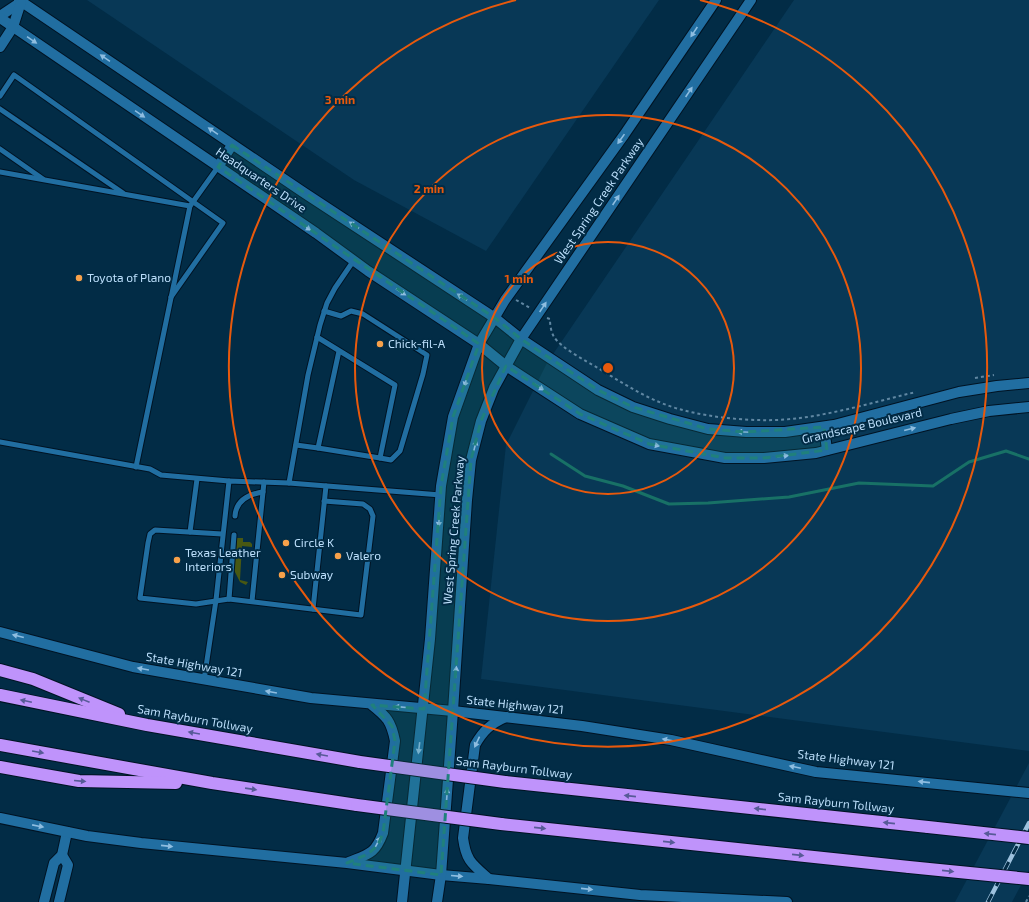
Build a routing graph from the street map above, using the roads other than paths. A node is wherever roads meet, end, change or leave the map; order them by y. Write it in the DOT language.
graph roads {
  1 [pos="716,0"];
  2 [pos="751,0"];
  3 [pos="21,1"];
  4 [pos="0,17"];
  5 [pos="13,28"];
  6 [pos="0,47"];
  7 [pos="0,96"];
  8 [pos="0,109"];
  9 [pos="232,144"];
  10 [pos="0,149"];
  11 [pos="218,167"];
  12 [pos="0,172"];
  13 [pos="45,181"];
  14 [pos="126,195"];
  15 [pos="192,204"];
  16 [pos="354,260"];
  17 [pos="171,297"];
  18 [pos="324,311"];
  19 [pos="495,318"];
  20 [pos="317,337"];
  21 [pos="521,339"];
  22 [pos="479,344"];
  23 [pos="339,351"];
  24 [pos="506,366"];
  25 [pos="1029,383"];
  26 [pos="1029,407"];
  27 [pos="824,427"];
  28 [pos="0,443"];
  29 [pos="296,445"];
  30 [pos="318,448"];
  31 [pos="827,450"];
  32 [pos="380,458"];
  33 [pos="136,467"];
  34 [pos="197,479"];
  35 [pos="228,481"];
  36 [pos="264,482"];
  37 [pos="289,483"];
  38 [pos="326,486"];
  39 [pos="263,492"];
  40 [pos="440,495"];
  41 [pos="324,501"];
  42 [pos="235,516"];
  43 [pos="190,532"];
  44 [pos="222,534"];
  45 [pos="234,535"];
  46 [pos="229,599"];
  47 [pos="216,600"];
  48 [pos="252,601"];
  49 [pos="313,609"];
  50 [pos="0,632"];
  51 [pos="0,670"];
  52 [pos="204,680"];
  53 [pos="0,695"];
  54 [pos="372,705"];
  55 [pos="424,709"];
  56 [pos="453,711"];
  57 [pos="506,717"];
  58 [pos="147,725"];
  59 [pos="0,745"];
  60 [pos="0,767"];
  61 [pos="212,783"];
  62 [pos="1029,793"];
  63 [pos="0,818"];
  64 [pos="67,832"];
  65 [pos="1029,838"];
  66 [pos="62,855"];
  67 [pos="347,863"];
  68 [pos="405,871"];
  69 [pos="441,875"];
  70 [pos="489,879"];
  71 [pos="1029,879"];
  72 [pos="44,902"];
  73 [pos="59,902"];
  74 [pos="402,902"];
  75 [pos="438,902"];
  76 [pos="787,902"];
  1 -- 19 [label="main road, West Spring Creek Parkway, one-way"];
  21 -- 2 [label="main road, West Spring Creek Parkway, one-way"];
  3 -- 4 [label="main road"];
  3 -- 5 [label="main road"];
  9 -- 3 [label="main road, Headquarters Drive, one-way"];
  4 -- 5 [label="main road, Headquarters Drive"];
  5 -- 6 [label="main road"];
  5 -- 11 [label="main road, Headquarters Drive, one-way"];
  7 -- 15 [label="lane"];
  8 -- 14 [label="lane"];
  9 -- 11 [label="main road"];
  19 -- 9 [label="main road, Headquarters Drive, one-way"];
  10 -- 13 [label="lane"];
  11 -- 15 [label="lane"];
  11 -- 16 [label="main road, Headquarters Drive, one-way"];
  12 -- 13 [label="lane"];
  13 -- 14 [label="lane"];
  14 -- 15 [label="lane"];
  15 -- 17 [label="lane"];
  15 -- 17 [label="lane"];
  16 -- 18 [label="lane"];
  16 -- 22 [label="main road, Headquarters Drive, one-way"];
  17 -- 33 [label="lane"];
  18 -- 20 [label="lane"];
  18 -- 32 [label="lane"];
  19 -- 21 [label="main road, Headquarters Drive"];
  19 -- 22 [label="main road, West Spring Creek Parkway"];
  20 -- 23 [label="lane"];
  20 -- 29 [label="lane"];
  21 -- 24 [label="main road, West Spring Creek Parkway"];
  27 -- 21 [label="main road, Grandscape Boulevard, one-way"];
  22 -- 24 [label="main road, Headquarters Drive"];
  22 -- 40 [label="main road, West Spring Creek Parkway, one-way"];
  23 -- 30 [label="lane"];
  23 -- 32 [label="lane"];
  24 -- 31 [label="main road, Grandscape Boulevard, one-way"];
  56 -- 24 [label="main road, West Spring Creek Parkway, one-way"];
  25 -- 27 [label="main road, Grandscape Boulevard"];
  31 -- 26 [label="main road, Grandscape Boulevard, one-way"];
  27 -- 31 [label="main road"];
  28 -- 33 [label="lane"];
  29 -- 30 [label="lane"];
  29 -- 37 [label="lane"];
  30 -- 32 [label="lane"];
  33 -- 34 [label="lane"];
  34 -- 35 [label="lane"];
  34 -- 43 [label="lane"];
  35 -- 36 [label="lane"];
  35 -- 44 [label="lane"];
  36 -- 37 [label="lane"];
  36 -- 39 [label="lane"];
  37 -- 38 [label="lane"];
  38 -- 40 [label="lane"];
  38 -- 41 [label="lane"];
  39 -- 42 [label="lane"];
  39 -- 48 [label="lane"];
  40 -- 55 [label="main road, West Spring Creek Parkway, one-way"];
  41 -- 49 [label="lane"];
  41 -- 49 [label="lane"];
  43 -- 44 [label="lane"];
  43 -- 47 [label="lane"];
  44 -- 47 [label="lane"];
  45 -- 46 [label="lane"];
  46 -- 47 [label="lane"];
  46 -- 48 [label="lane"];
  47 -- 52 [label="lane"];
  48 -- 49 [label="lane"];
  52 -- 50 [label="main road, State Highway 121, one-way"];
  58 -- 51 [label="highway, one-way"];
  54 -- 52 [label="main road, State Highway 121, one-way"];
  58 -- 53 [label="highway, Sam Rayburn Tollway, one-way"];
  55 -- 54 [label="main road, State Highway 121, one-way"];
  67 -- 54 [label="main road, one-way"];
  55 -- 56 [label="main road, State Highway 121"];
  55 -- 68 [label="main road, West Spring Creek Parkway, one-way"];
  56 -- 57 [label="main road, State Highway 121"];
  69 -- 56 [label="main road, West Spring Creek Parkway, one-way"];
  62 -- 57 [label="main road, State Highway 121, one-way"];
  57 -- 70 [label="main road, one-way"];
  65 -- 58 [label="highway, Sam Rayburn Tollway, one-way, bridge"];
  59 -- 61 [label="highway, one-way"];
  60 -- 61 [label="highway, one-way"];
  61 -- 71 [label="highway, one-way, bridge"];
  63 -- 64 [label="main road, one-way"];
  64 -- 66 [label="main road"];
  64 -- 67 [label="main road, one-way"];
  66 -- 72 [label="main road"];
  66 -- 73 [label="main road"];
  67 -- 68 [label="main road"];
  68 -- 69 [label="main road"];
  68 -- 74 [label="main road, West Spring Creek Parkway"];
  69 -- 70 [label="main road, one-way"];
  69 -- 75 [label="main road, West Spring Creek Parkway"];
  70 -- 76 [label="main road, one-way"];
}
